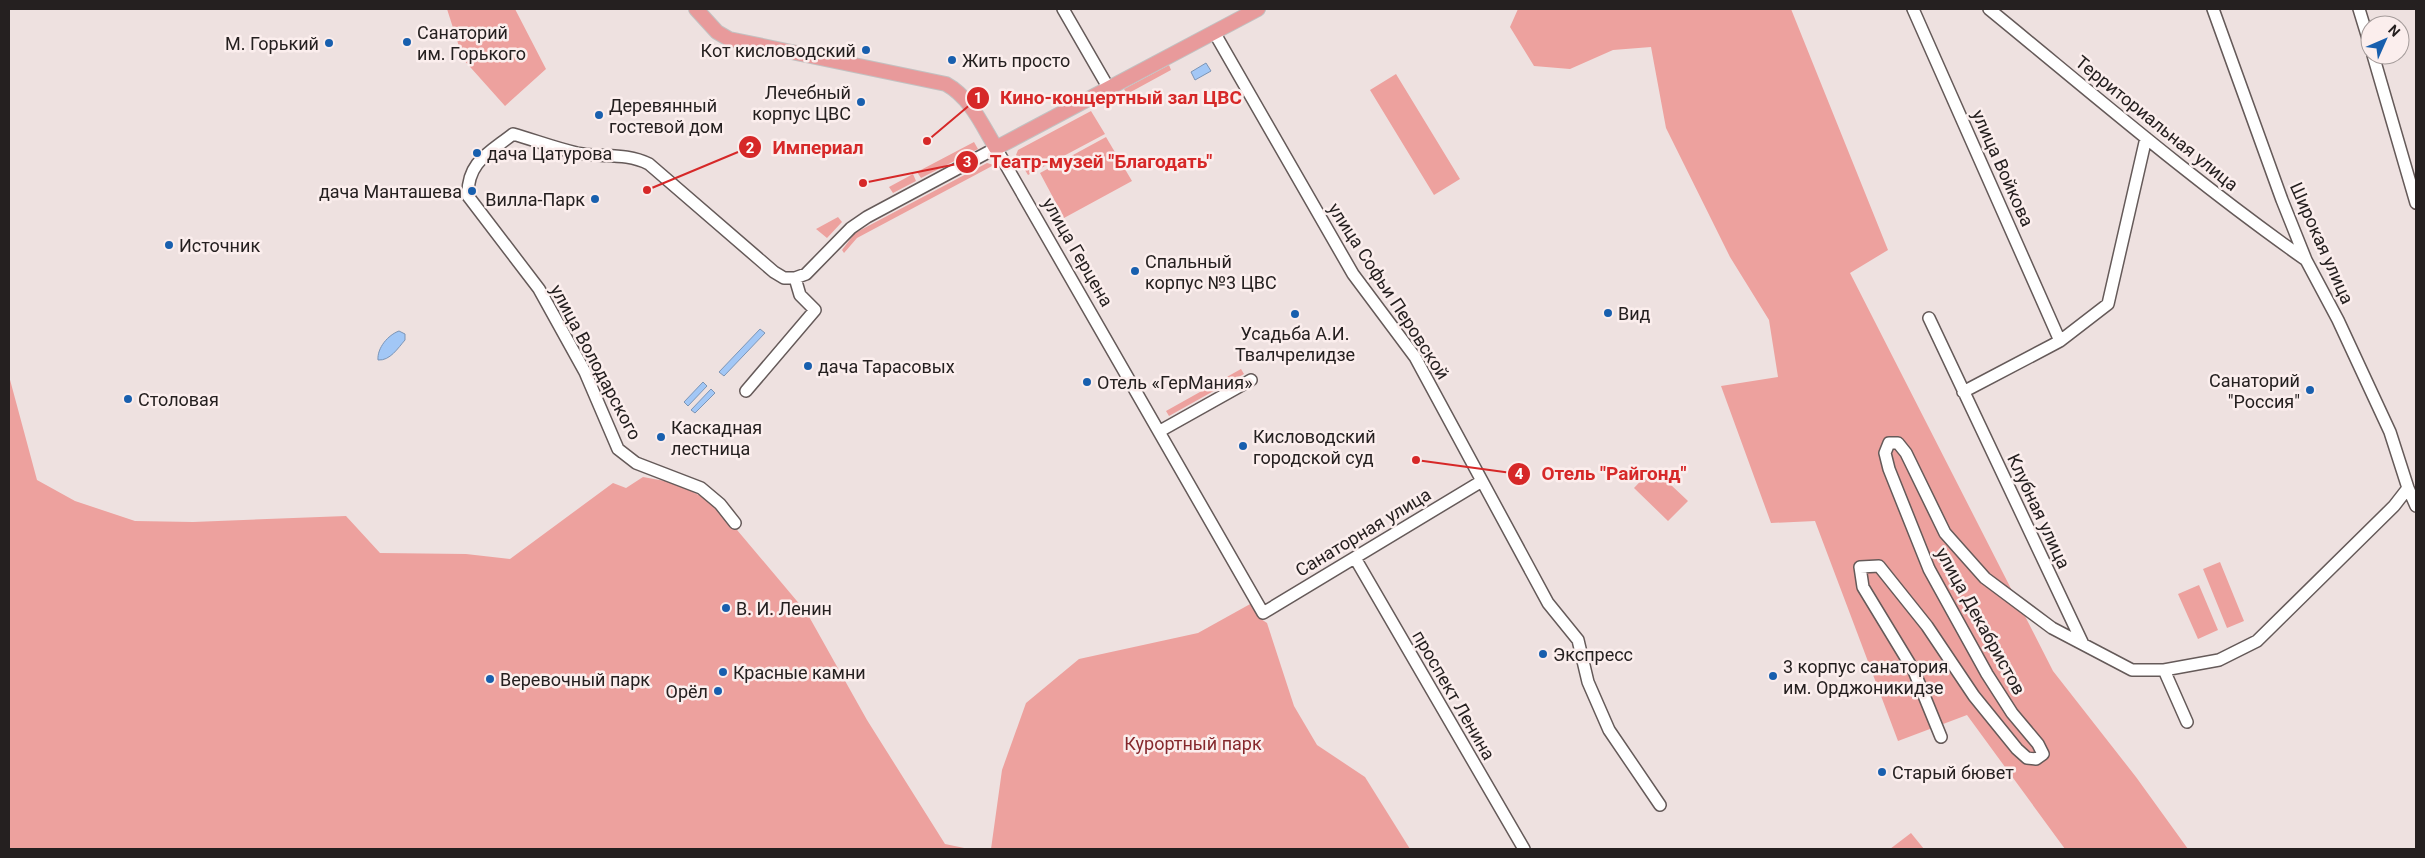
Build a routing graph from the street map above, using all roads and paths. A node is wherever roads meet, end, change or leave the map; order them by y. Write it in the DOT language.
graph roads {
  1 [pos="696,9"];
  2 [pos="1063,9"];
  3 [pos="1258,9"];
  4 [pos="1913,9"];
  5 [pos="1989,9"];
  6 [pos="2213,9"];
  7 [pos="1214,32"];
  8 [pos="2376,65"];
  9 [pos="1108,88"];
  10 [pos="2146,138"];
  11 [pos="996,148"];
  12 [pos="2416,202"];
  13 [pos="2306,260"];
  14 [pos="795,278"];
  15 [pos="1929,318"];
  16 [pos="2060,341"];
  17 [pos="1251,380"];
  18 [pos="746,391"];
  19 [pos="1963,392"];
  20 [pos="1160,432"];
  21 [pos="1482,482"];
  22 [pos="2408,488"];
  23 [pos="2416,506"];
  24 [pos="735,522"];
  25 [pos="1355,558"];
  26 [pos="1263,613"];
  27 [pos="2084,645"];
  28 [pos="2164,670"];
  29 [pos="2187,722"];
  30 [pos="1941,737"];
  31 [pos="1660,805"];
  32 [pos="1524,849"];
  1 -- 11 [label="main road, улица Герцена"];
  2 -- 9 [label="street"];
  3 -- 7 [label="main road"];
  4 -- 16 [label="street, улица Войкова"];
  5 -- 10 [label="street, Территориальная улица"];
  6 -- 13 [label="street, Широкая улица"];
  7 -- 9 [label="main road"];
  7 -- 21 [label="street, улица Софьи Перовской"];
  8 -- 12 [label="street"];
  9 -- 11 [label="main road"];
  10 -- 13 [label="street, Территориальная улица"];
  10 -- 16 [label="street"];
  11 -- 14 [label="street"];
  11 -- 20 [label="street, улица Герцена"];
  13 -- 22 [label="street, Широкая улица"];
  14 -- 18 [label="street"];
  14 -- 24 [label="street, улица Володарского"];
  15 -- 19 [label="street, Клубная улица"];
  16 -- 19 [label="street"];
  17 -- 20 [label="street"];
  19 -- 27 [label="street, Клубная улица"];
  20 -- 26 [label="street, улица Герцена"];
  21 -- 25 [label="street, Санаторная улица"];
  21 -- 31 [label="street, улица Софьи Перовской"];
  22 -- 23 [label="street"];
  22 -- 28 [label="street, улица Декабристов"];
  25 -- 26 [label="street, Санаторная улица"];
  25 -- 32 [label="street, проспект Ленина"];
  27 -- 28 [label="street, улица Декабристов"];
  27 -- 30 [label="street, улица Декабристов"];
  28 -- 29 [label="street"];
}
